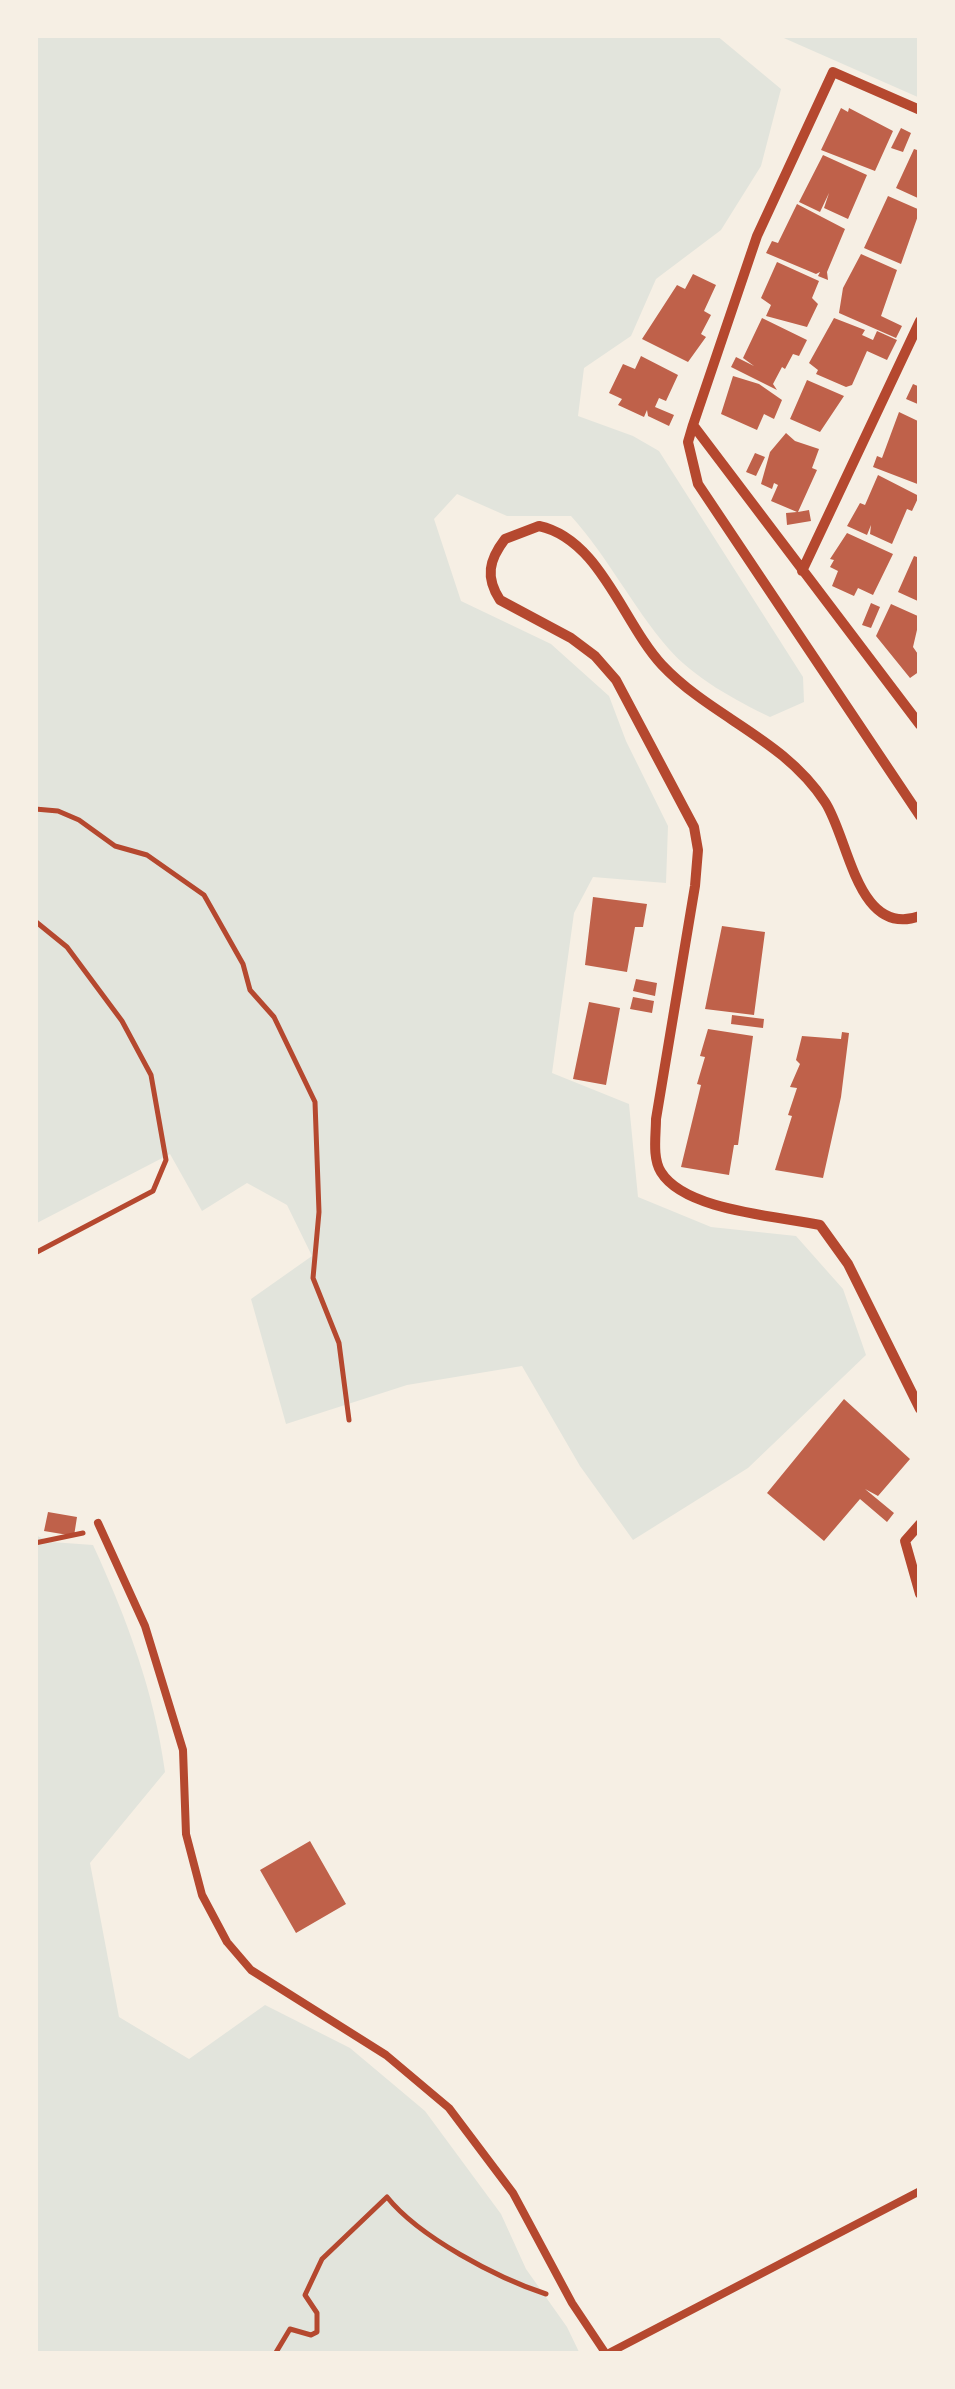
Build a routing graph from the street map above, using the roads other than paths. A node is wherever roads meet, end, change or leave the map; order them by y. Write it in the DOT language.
graph roads {
  1 [pos="920,110"];
  2 [pos="920,321"];
  3 [pos="693,425"];
  4 [pos="802,571"];
  5 [pos="920,726"];
  6 [pos="920,816"];
  7 [pos="920,916"];
  8 [pos="920,1410"];
  9 [pos="98,1523"];
  10 [pos="920,1524"];
  11 [pos="920,1594"];
  12 [pos="920,2192"];
  13 [pos="607,2354"];
  1 -- 3 [label="street"];
  2 -- 4 [label="street"];
  3 -- 4 [label="street"];
  3 -- 6 [label="street"];
  4 -- 5 [label="street"];
  7 -- 8 [label="street"];
  9 -- 13 [label="lane"];
  10 -- 11 [label="street"];
  12 -- 13 [label="lane"];
}
